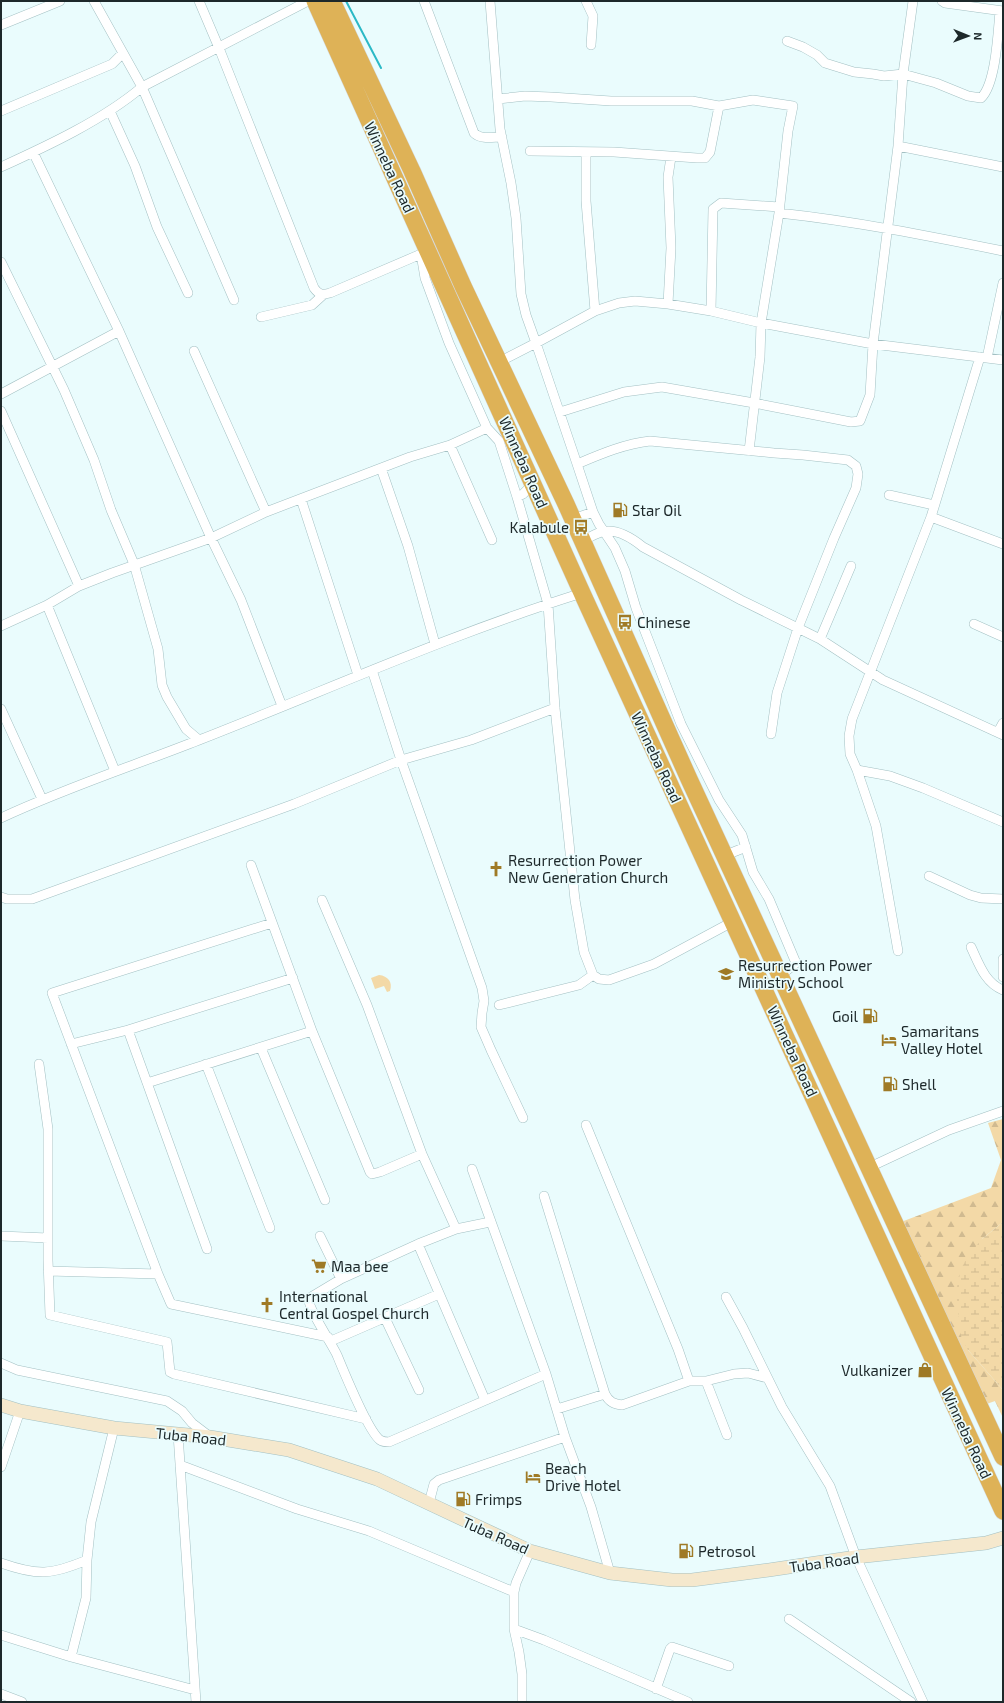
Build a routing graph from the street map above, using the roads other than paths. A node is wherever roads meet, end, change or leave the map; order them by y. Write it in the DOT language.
graph roads {
  1 [pos="60,1"];
  2 [pos="94,1"];
  3 [pos="199,1"];
  4 [pos="308,1"];
  5 [pos="315,1"];
  6 [pos="332,1"];
  7 [pos="424,1"];
  8 [pos="490,1"];
  9 [pos="586,1"];
  10 [pos="912,1"];
  11 [pos="942,1"];
  12 [pos="1002,11"];
  13 [pos="1,25"];
  14 [pos="786,41"];
  15 [pos="591,45"];
  16 [pos="219,48"];
  17 [pos="123,53"];
  18 [pos="902,74"];
  19 [pos="142,87"];
  20 [pos="498,99"];
  21 [pos="719,106"];
  22 [pos="1,111"];
  23 [pos="110,111"];
  24 [pos="502,137"];
  25 [pos="898,146"];
  26 [pos="530,151"];
  27 [pos="33,152"];
  28 [pos="586,152"];
  29 [pos="671,157"];
  30 [pos="1,167"];
  31 [pos="1003,167"];
  32 [pos="779,210"];
  33 [pos="887,228"];
  34 [pos="1003,251"];
  35 [pos="425,252"];
  36 [pos="1,262"];
  37 [pos="1003,283"];
  38 [pos="463,286"];
  39 [pos="446,291"];
  40 [pos="188,293"];
  41 [pos="323,295"];
  42 [pos="234,300"];
  43 [pos="668,304"];
  44 [pos="595,311"];
  45 [pos="711,311"];
  46 [pos="261,318"];
  47 [pos="761,323"];
  48 [pos="119,331"];
  49 [pos="536,343"];
  50 [pos="873,344"];
  51 [pos="194,351"];
  52 [pos="983,358"];
  53 [pos="1003,360"];
  54 [pos="499,362"];
  55 [pos="53,367"];
  56 [pos="1,394"];
  57 [pos="754,403"];
  58 [pos="1,411"];
  59 [pos="560,412"];
  60 [pos="487,428"];
  61 [pos="450,445"];
  62 [pos="749,451"];
  63 [pos="577,464"];
  64 [pos="381,468"];
  65 [pos="534,483"];
  66 [pos="889,495"];
  67 [pos="517,497"];
  68 [pos="300,499"];
  69 [pos="934,505"];
  70 [pos="266,512"];
  71 [pos="593,512"];
  72 [pos="931,517"];
  73 [pos="573,519"];
  74 [pos="604,531"];
  75 [pos="211,538"];
  76 [pos="492,540"];
  77 [pos="582,541"];
  78 [pos="1003,544"];
  79 [pos="134,564"];
  80 [pos="851,566"];
  81 [pos="80,586"];
  82 [pos="582,593"];
  83 [pos="548,604"];
  84 [pos="47,605"];
  85 [pos="2,623"];
  86 [pos="974,624"];
  87 [pos="798,628"];
  88 [pos="1003,637"];
  89 [pos="820,640"];
  90 [pos="435,644"];
  91 [pos="372,670"];
  92 [pos="871,673"];
  93 [pos="358,675"];
  94 [pos="282,706"];
  95 [pos="555,708"];
  96 [pos="1,709"];
  97 [pos="1003,722"];
  98 [pos="674,727"];
  99 [pos="1000,733"];
  100 [pos="771,734"];
  101 [pos="200,740"];
  102 [pos="401,760"];
  103 [pos="857,770"];
  104 [pos="115,771"];
  105 [pos="42,799"];
  106 [pos="1,818"];
  107 [pos="1003,822"];
  108 [pos="746,847"];
  109 [pos="726,856"];
  110 [pos="251,865"];
  111 [pos="929,876"];
  112 [pos="1,897"];
  113 [pos="1003,899"];
  114 [pos="322,900"];
  115 [pos="734,921"];
  116 [pos="272,923"];
  117 [pos="971,947"];
  118 [pos="898,951"];
  119 [pos="1003,959"];
  120 [pos="781,974"];
  121 [pos="593,975"];
  122 [pos="1003,977"];
  123 [pos="293,978"];
  124 [pos="1003,990"];
  125 [pos="499,1005"];
  126 [pos="128,1030"];
  127 [pos="312,1031"];
  128 [pos="71,1044"];
  129 [pos="262,1048"];
  130 [pos="39,1064"];
  131 [pos="206,1064"];
  132 [pos="147,1083"];
  133 [pos="1003,1111"];
  134 [pos="523,1118"];
  135 [pos="586,1125"];
  136 [pos="422,1154"];
  137 [pos="870,1167"];
  138 [pos="472,1169"];
  139 [pos="544,1196"];
  140 [pos="325,1200"];
  141 [pos="490,1222"];
  142 [pos="895,1224"];
  143 [pos="270,1228"];
  144 [pos="456,1230"];
  145 [pos="876,1233"];
  146 [pos="1,1236"];
  147 [pos="320,1236"];
  148 [pos="48,1238"];
  149 [pos="418,1244"];
  150 [pos="207,1249"];
  151 [pos="48,1272"];
  152 [pos="158,1274"];
  153 [pos="341,1280"];
  154 [pos="439,1294"];
  155 [pos="726,1297"];
  156 [pos="385,1318"];
  157 [pos="329,1339"];
  158 [pos="1,1363"];
  159 [pos="546,1374"];
  160 [pos="766,1378"];
  161 [pos="689,1381"];
  162 [pos="706,1381"];
  163 [pos="419,1390"];
  164 [pos="605,1394"];
  165 [pos="485,1400"];
  166 [pos="1,1405"];
  167 [pos="557,1409"];
  168 [pos="20,1411"];
  169 [pos="366,1419"];
  170 [pos="114,1428"];
  171 [pos="178,1434"];
  172 [pos="726,1435"];
  173 [pos="210,1437"];
  174 [pos="565,1437"];
  175 [pos="1003,1458"];
  176 [pos="180,1465"];
  177 [pos="1,1466"];
  178 [pos="429,1503"];
  179 [pos="1003,1512"];
  180 [pos="1003,1538"];
  181 [pos="530,1551"];
  182 [pos="856,1557"];
  183 [pos="86,1560"];
  184 [pos="1,1563"];
  185 [pos="610,1573"];
  186 [pos="514,1592"];
  187 [pos="789,1620"];
  188 [pos="514,1629"];
  189 [pos="1,1636"];
  190 [pos="71,1657"];
  191 [pos="729,1666"];
  192 [pos="656,1689"];
  193 [pos="195,1690"];
  194 [pos="1,1694"];
  195 [pos="22,1702"];
  196 [pos="196,1702"];
  197 [pos="522,1702"];
  198 [pos="688,1702"];
  199 [pos="911,1702"];
  200 [pos="923,1702"];
  1 -- 13 [label="street"];
  2 -- 17 [label="street"];
  3 -- 16 [label="street"];
  4 -- 16 [label="street"];
  5 -- 35 [label="highway, Winneba Road"];
  6 -- 38 [label="highway, Winneba Road"];
  7 -- 24 [label="street"];
  8 -- 20 [label="street"];
  9 -- 15 [label="street"];
  10 -- 18 [label="street"];
  11 -- 12 [label="street"];
  12 -- 18 [label="street"];
  14 -- 18 [label="street"];
  16 -- 19 [label="street"];
  16 -- 41 [label="street"];
  17 -- 19 [label="street"];
  17 -- 22 [label="street"];
  18 -- 25 [label="street"];
  19 -- 23 [label="street"];
  19 -- 42 [label="street"];
  20 -- 21 [label="street"];
  20 -- 24 [label="street"];
  21 -- 29 [label="street"];
  21 -- 32 [label="street"];
  23 -- 27 [label="street"];
  23 -- 40 [label="street"];
  24 -- 49 [label="street"];
  25 -- 31 [label="street"];
  25 -- 33 [label="street"];
  26 -- 28 [label="street"];
  27 -- 30 [label="street"];
  27 -- 48 [label="street"];
  28 -- 29 [label="street"];
  28 -- 44 [label="street"];
  29 -- 43 [label="street"];
  32 -- 33 [label="street"];
  32 -- 45 [label="street"];
  32 -- 47 [label="street"];
  33 -- 34 [label="street"];
  33 -- 50 [label="street"];
  35 -- 39 [label="highway, Winneba Road"];
  35 -- 41 [label="street"];
  35 -- 60 [label="street"];
  36 -- 55 [label="street"];
  37 -- 52 [label="street"];
  38 -- 39 [label="highway"];
  38 -- 54 [label="highway, Winneba Road"];
  39 -- 65 [label="highway, Winneba Road"];
  41 -- 46 [label="street"];
  43 -- 44 [label="street"];
  43 -- 45 [label="street"];
  44 -- 49 [label="street"];
  45 -- 47 [label="street"];
  47 -- 50 [label="street"];
  47 -- 57 [label="street"];
  48 -- 55 [label="street"];
  48 -- 75 [label="street"];
  49 -- 54 [label="street"];
  49 -- 59 [label="street"];
  50 -- 52 [label="street"];
  50 -- 57 [label="street"];
  51 -- 70 [label="street"];
  52 -- 53 [label="street"];
  52 -- 69 [label="street"];
  54 -- 73 [label="highway, Winneba Road"];
  55 -- 56 [label="street"];
  55 -- 79 [label="street"];
  57 -- 59 [label="street"];
  57 -- 62 [label="street"];
  58 -- 81 [label="street"];
  59 -- 63 [label="street"];
  60 -- 61 [label="street"];
  60 -- 67 [label="street"];
  61 -- 64 [label="street"];
  61 -- 76 [label="street"];
  62 -- 63 [label="street"];
  62 -- 87 [label="street"];
  63 -- 71 [label="street"];
  64 -- 68 [label="street"];
  64 -- 90 [label="street"];
  65 -- 67 [label="street"];
  65 -- 82 [label="highway, Winneba Road"];
  66 -- 69 [label="street"];
  67 -- 83 [label="street"];
  68 -- 70 [label="street"];
  68 -- 93 [label="street"];
  69 -- 72 [label="street"];
  70 -- 75 [label="street"];
  71 -- 73 [label="street"];
  71 -- 74 [label="street"];
  72 -- 78 [label="street"];
  72 -- 92 [label="street"];
  73 -- 77 [label="highway, Winneba Road"];
  74 -- 77 [label="street"];
  74 -- 87 [label="street"];
  74 -- 98 [label="street"];
  75 -- 79 [label="street"];
  75 -- 94 [label="street"];
  77 -- 98 [label="highway, Winneba Road"];
  79 -- 81 [label="street"];
  79 -- 101 [label="street"];
  80 -- 89 [label="street"];
  81 -- 84 [label="street"];
  82 -- 83 [label="street"];
  82 -- 115 [label="highway, Winneba Road"];
  83 -- 90 [label="street"];
  83 -- 95 [label="street"];
  84 -- 85 [label="street"];
  84 -- 104 [label="street"];
  86 -- 88 [label="street"];
  87 -- 89 [label="street"];
  87 -- 100 [label="street"];
  89 -- 92 [label="street"];
  90 -- 91 [label="street"];
  91 -- 93 [label="street"];
  91 -- 102 [label="street"];
  92 -- 99 [label="street"];
  92 -- 103 [label="street"];
  93 -- 94 [label="street"];
  94 -- 101 [label="street"];
  95 -- 102 [label="street"];
  95 -- 121 [label="street"];
  96 -- 105 [label="street"];
  97 -- 99 [label="street"];
  98 -- 108 [label="street"];
  98 -- 109 [label="highway, Winneba Road"];
  101 -- 104 [label="street"];
  102 -- 112 [label="street"];
  102 -- 134 [label="street"];
  103 -- 107 [label="street"];
  103 -- 118 [label="street"];
  104 -- 105 [label="street"];
  105 -- 106 [label="street"];
  108 -- 109 [label="street"];
  108 -- 120 [label="street"];
  109 -- 120 [label="highway, Winneba Road"];
  110 -- 116 [label="street"];
  111 -- 113 [label="street"];
  114 -- 136 [label="street"];
  115 -- 121 [label="street"];
  115 -- 145 [label="highway, Winneba Road"];
  116 -- 123 [label="street"];
  116 -- 128 [label="street"];
  117 -- 124 [label="street"];
  119 -- 122 [label="street"];
  120 -- 137 [label="highway, Winneba Road"];
  121 -- 125 [label="street"];
  123 -- 126 [label="street"];
  123 -- 127 [label="street"];
  126 -- 128 [label="street"];
  126 -- 132 [label="street"];
  127 -- 129 [label="street"];
  127 -- 136 [label="street"];
  128 -- 152 [label="street"];
  129 -- 131 [label="street"];
  129 -- 140 [label="street"];
  130 -- 148 [label="street"];
  131 -- 132 [label="street"];
  131 -- 143 [label="street"];
  132 -- 150 [label="street"];
  133 -- 137 [label="street"];
  135 -- 161 [label="street"];
  136 -- 144 [label="street"];
  137 -- 142 [label="highway, Winneba Road"];
  138 -- 141 [label="street"];
  139 -- 164 [label="street"];
  141 -- 144 [label="street"];
  141 -- 159 [label="street"];
  142 -- 145 [label="highway"];
  142 -- 175 [label="highway, Winneba Road"];
  144 -- 149 [label="street"];
  145 -- 179 [label="highway, Winneba Road"];
  146 -- 148 [label="street"];
  147 -- 153 [label="street"];
  148 -- 151 [label="street"];
  149 -- 153 [label="street"];
  149 -- 154 [label="street"];
  151 -- 152 [label="street"];
  151 -- 169 [label="street"];
  152 -- 157 [label="street"];
  153 -- 157 [label="street"];
  154 -- 156 [label="street"];
  154 -- 165 [label="street"];
  155 -- 160 [label="street"];
  156 -- 157 [label="street"];
  156 -- 163 [label="street"];
  157 -- 169 [label="street"];
  158 -- 173 [label="street"];
  159 -- 165 [label="street"];
  159 -- 167 [label="street"];
  160 -- 162 [label="street"];
  160 -- 182 [label="street"];
  161 -- 162 [label="street"];
  161 -- 164 [label="street"];
  162 -- 172 [label="street"];
  164 -- 167 [label="street"];
  165 -- 169 [label="street"];
  166 -- 168 [label="street, Tuba Road"];
  167 -- 174 [label="street"];
  168 -- 170 [label="street, Tuba Road"];
  168 -- 177 [label="street"];
  170 -- 171 [label="street, Tuba Road"];
  170 -- 183 [label="street"];
  171 -- 173 [label="street, Tuba Road"];
  171 -- 176 [label="street"];
  173 -- 178 [label="street, Tuba Road"];
  174 -- 178 [label="street"];
  174 -- 185 [label="street"];
  176 -- 186 [label="street"];
  176 -- 193 [label="street"];
  178 -- 181 [label="street, Tuba Road"];
  180 -- 182 [label="street, Tuba Road"];
  181 -- 185 [label="street, Tuba Road"];
  181 -- 186 [label="street"];
  182 -- 185 [label="street, Tuba Road"];
  182 -- 200 [label="street"];
  183 -- 184 [label="street"];
  183 -- 190 [label="street"];
  186 -- 188 [label="street"];
  187 -- 199 [label="street"];
  188 -- 192 [label="street"];
  188 -- 197 [label="street"];
  189 -- 190 [label="street"];
  190 -- 193 [label="street"];
  191 -- 192 [label="street"];
  192 -- 198 [label="street"];
  193 -- 196 [label="street"];
  194 -- 195 [label="street"];
}
